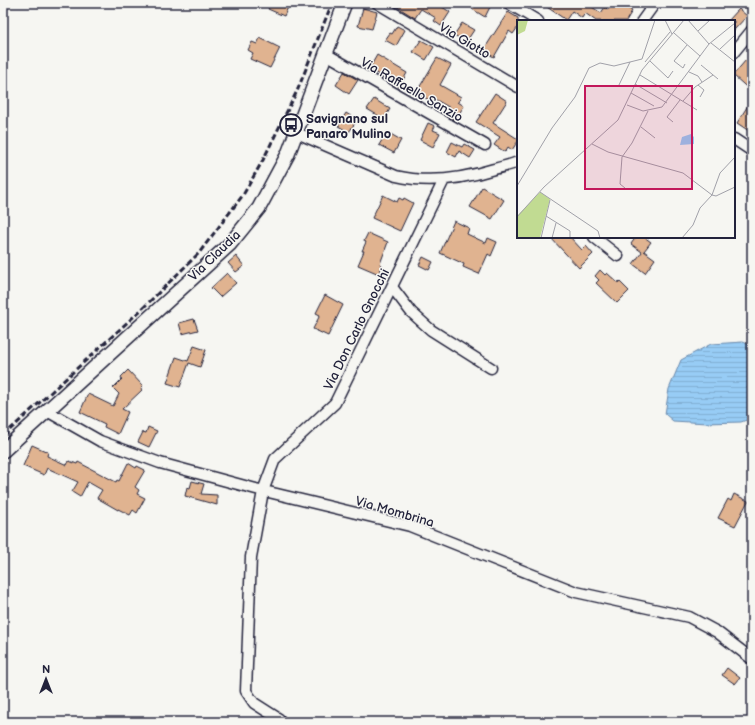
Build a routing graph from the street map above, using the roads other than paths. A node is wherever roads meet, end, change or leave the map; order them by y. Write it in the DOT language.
graph roads {
  1 [pos="345,3"];
  2 [pos="377,3"];
  3 [pos="508,3"];
  4 [pos="655,3"];
  5 [pos="536,20"];
  6 [pos="643,20"];
  7 [pos="752,30"];
  8 [pos="735,51"];
  9 [pos="326,54"];
  10 [pos="517,86"];
  11 [pos="297,133"];
  12 [pos="735,140"];
  13 [pos="485,146"];
  14 [pos="752,151"];
  15 [pos="517,162"];
  16 [pos="444,180"];
  17 [pos="595,238"];
  18 [pos="618,256"];
  19 [pos="392,287"];
  20 [pos="491,368"];
  21 [pos="47,411"];
  22 [pos="3,451"];
  23 [pos="260,490"];
  24 [pos="752,659"];
  25 [pos="279,719"];
  1 -- 9 [label="main road, Via Claudia"];
  2 -- 10 [label="street, Via Giotto"];
  3 -- 5 [label="street"];
  4 -- 6 [label="street"];
  7 -- 8 [label="street"];
  9 -- 11 [label="main road, Via Claudia"];
  9 -- 13 [label="street, Via Raffaello Sanzio"];
  11 -- 16 [label="street"];
  11 -- 21 [label="main road, Via Claudia"];
  12 -- 14 [label="street"];
  15 -- 16 [label="street"];
  16 -- 19 [label="street, Via Don Carlo Gnocchi"];
  17 -- 18 [label="street"];
  19 -- 20 [label="street"];
  19 -- 23 [label="street, Via Don Carlo Gnocchi"];
  21 -- 22 [label="main road, Via Claudia"];
  21 -- 23 [label="street, Via Mombrina"];
  23 -- 24 [label="street, Via Mombrina"];
  23 -- 25 [label="street, Via Don Carlo Gnocchi"];
}
